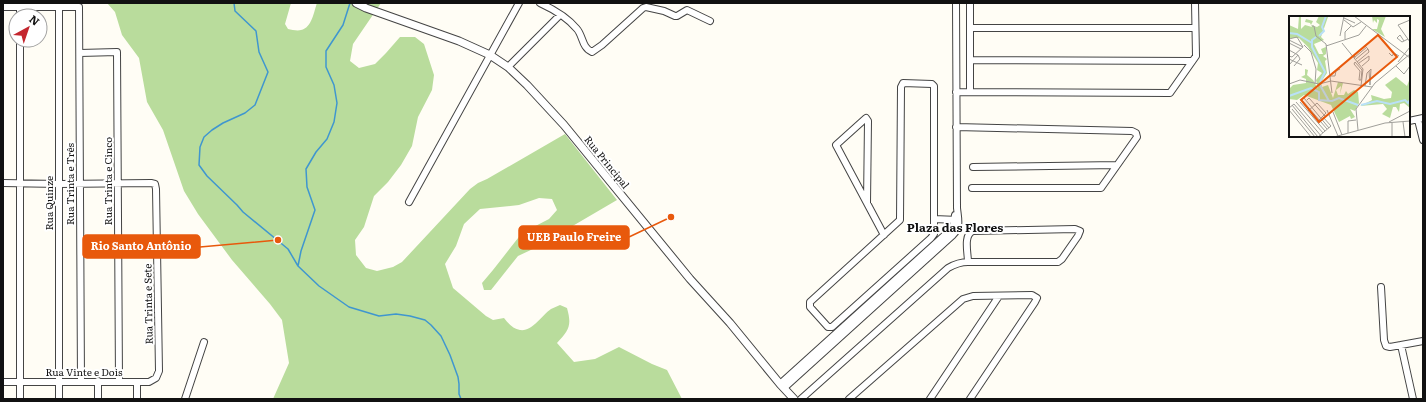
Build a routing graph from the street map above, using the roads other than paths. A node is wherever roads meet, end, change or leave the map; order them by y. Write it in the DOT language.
graph roads {
  1 [pos="356,3"];
  2 [pos="519,3"];
  3 [pos="540,3"];
  4 [pos="956,3"];
  5 [pos="970,3"];
  6 [pos="1195,3"];
  7 [pos="3,7"];
  8 [pos="20,7"];
  9 [pos="59,7"];
  10 [pos="560,15"];
  11 [pos="710,21"];
  12 [pos="970,28"];
  13 [pos="1195,28"];
  14 [pos="20,48"];
  15 [pos="80,53"];
  16 [pos="490,55"];
  17 [pos="970,60"];
  18 [pos="1192,61"];
  19 [pos="508,67"];
  20 [pos="956,92"];
  21 [pos="970,92"];
  22 [pos="1421,119"];
  23 [pos="1410,122"];
  24 [pos="956,127"];
  25 [pos="1423,140"];
  26 [pos="1117,166"];
  27 [pos="973,167"];
  28 [pos="3,183"];
  29 [pos="20,183"];
  30 [pos="59,184"];
  31 [pos="80,184"];
  32 [pos="118,184"];
  33 [pos="972,188"];
  34 [pos="409,202"];
  35 [pos="867,203"];
  36 [pos="934,219"];
  37 [pos="956,220"];
  38 [pos="884,235"];
  39 [pos="968,262"];
  40 [pos="1381,287"];
  41 [pos="999,296"];
  42 [pos="1423,341"];
  43 [pos="204,342"];
  44 [pos="1401,345"];
  45 [pos="159,371"];
  46 [pos="119,381"];
  47 [pos="3,382"];
  48 [pos="20,382"];
  49 [pos="59,382"];
  50 [pos="81,382"];
  51 [pos="98,382"];
  52 [pos="137,382"];
  53 [pos="782,386"];
  54 [pos="20,399"];
  55 [pos="59,399"];
  56 [pos="98,399"];
  57 [pos="137,399"];
  58 [pos="185,399"];
  59 [pos="794,399"];
  60 [pos="801,399"];
  61 [pos="849,399"];
  62 [pos="930,399"];
  63 [pos="970,399"];
  64 [pos="1413,399"];
  1 -- 16 [label="street, Rua Principal"];
  2 -- 16 [label="street"];
  3 -- 10 [label="street"];
  4 -- 20 [label="street"];
  5 -- 12 [label="street"];
  6 -- 13 [label="street"];
  7 -- 8 [label="street"];
  8 -- 9 [label="street"];
  9 -- 15 [label="street, Rua Trinta e Três"];
  9 -- 30 [label="street, Rua Quinze"];
  10 -- 11 [label="street"];
  10 -- 19 [label="street"];
  12 -- 13 [label="street"];
  12 -- 17 [label="street"];
  13 -- 18 [label="street"];
  14 -- 29 [label="street"];
  15 -- 31 [label="street, Rua Trinta e Três"];
  15 -- 32 [label="street, Rua Trinta e Cinco"];
  16 -- 19 [label="street, Rua Principal"];
  16 -- 34 [label="street"];
  17 -- 18 [label="street"];
  17 -- 21 [label="street"];
  18 -- 21 [label="street"];
  19 -- 53 [label="street, Rua Principal"];
  20 -- 21 [label="street"];
  20 -- 24 [label="street"];
  22 -- 23 [label="street"];
  22 -- 25 [label="street"];
  24 -- 26 [label="street"];
  24 -- 37 [label="street"];
  26 -- 27 [label="street"];
  26 -- 33 [label="street"];
  28 -- 29 [label="street"];
  29 -- 30 [label="street"];
  29 -- 48 [label="street"];
  30 -- 31 [label="street"];
  30 -- 49 [label="street, Rua Quinze"];
  31 -- 32 [label="street"];
  31 -- 50 [label="street, Rua Trinta e Três"];
  32 -- 45 [label="street, Rua Trinta e Sete"];
  32 -- 46 [label="street, Rua Trinta e Cinco"];
  35 -- 35 [label="street"];
  35 -- 38 [label="street"];
  36 -- 37 [label="street"];
  36 -- 38 [label="street"];
  36 -- 38 [label="street"];
  37 -- 53 [label="street"];
  39 -- 39 [label="street"];
  39 -- 60 [label="street"];
  40 -- 44 [label="street"];
  41 -- 61 [label="street"];
  41 -- 62 [label="street"];
  41 -- 63 [label="street"];
  42 -- 44 [label="street"];
  43 -- 58 [label="street"];
  44 -- 64 [label="street"];
  45 -- 52 [label="street, Rua Vinte e Dois"];
  46 -- 51 [label="street, Rua Vinte e Dois"];
  46 -- 52 [label="street, Rua Vinte e Dois"];
  47 -- 48 [label="street, Rua Vinte e Dois"];
  48 -- 49 [label="street, Rua Vinte e Dois"];
  48 -- 54 [label="street"];
  49 -- 50 [label="street, Rua Vinte e Dois"];
  49 -- 55 [label="street, Rua Quinze"];
  50 -- 51 [label="street, Rua Vinte e Dois"];
  51 -- 56 [label="street"];
  52 -- 57 [label="street"];
  53 -- 59 [label="street, Rua Principal"];
}
